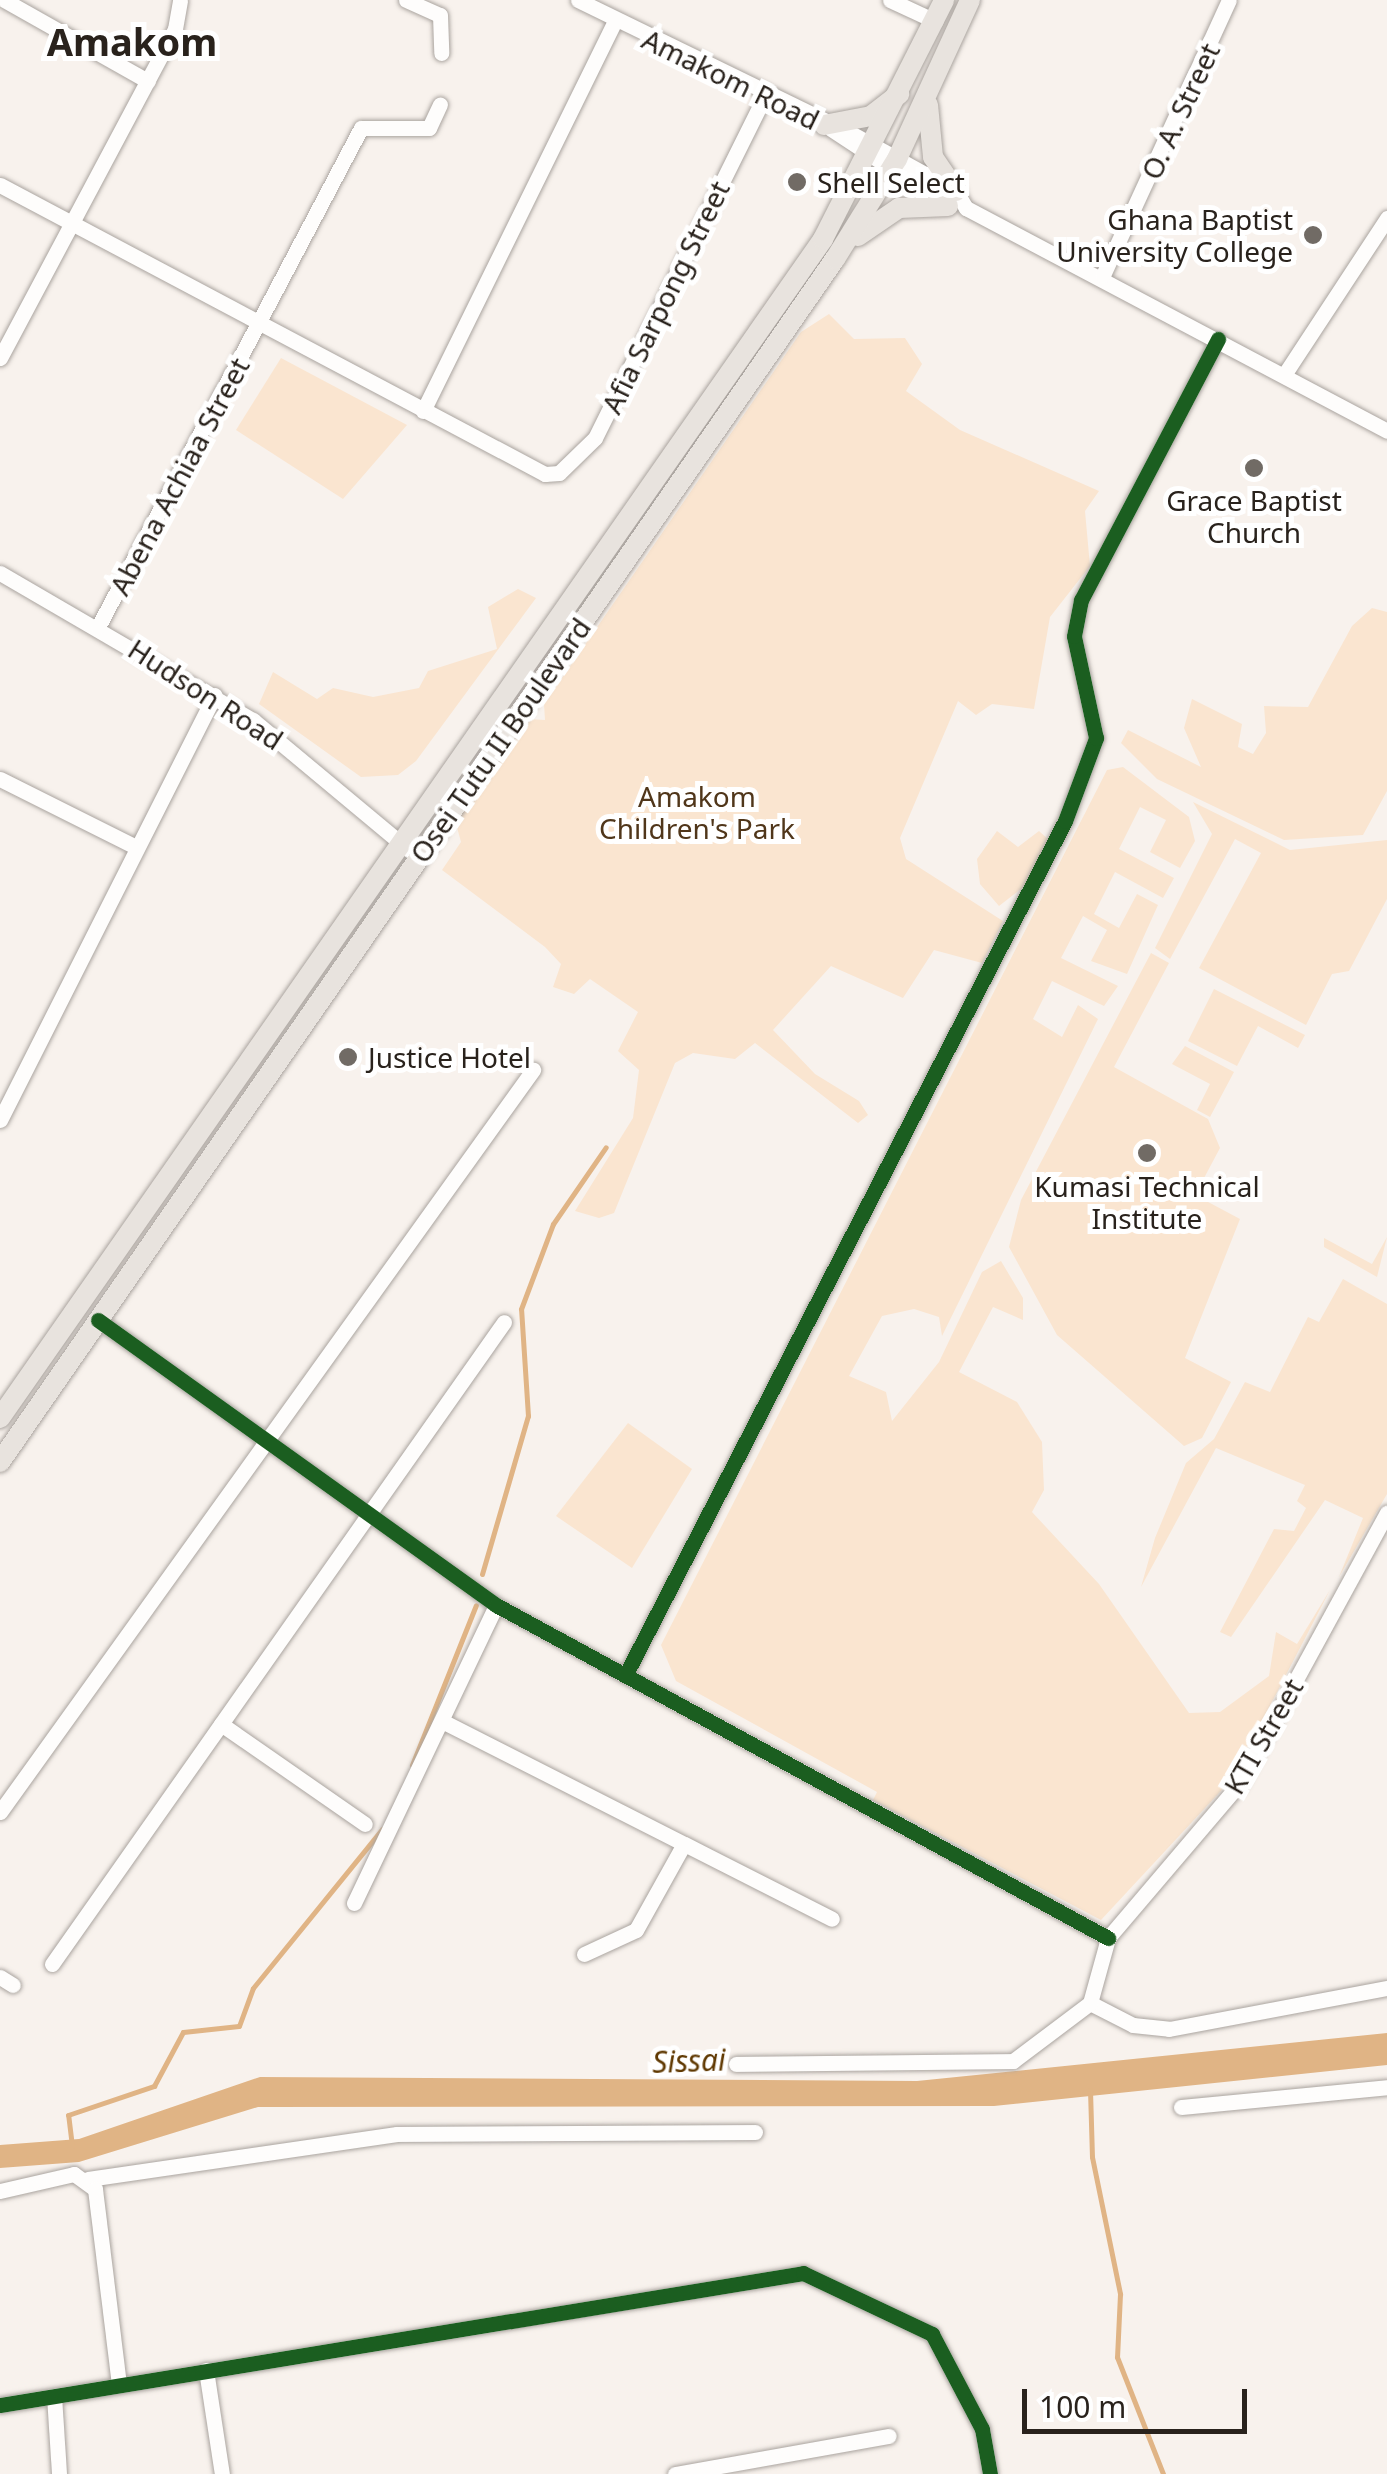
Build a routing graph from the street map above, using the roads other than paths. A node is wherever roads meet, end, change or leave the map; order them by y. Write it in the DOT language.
graph roads {
  1 [pos="4,0"];
  2 [pos="180,0"];
  3 [pos="406,0"];
  4 [pos="578,0"];
  5 [pos="890,0"];
  6 [pos="944,0"];
  7 [pos="970,0"];
  8 [pos="1230,0"];
  9 [pos="615,20"];
  10 [pos="935,22"];
  11 [pos="441,54"];
  12 [pos="148,82"];
  13 [pos="904,90"];
  14 [pos="928,95"];
  15 [pos="765,96"];
  16 [pos="440,104"];
  17 [pos="828,127"];
  18 [pos="873,154"];
  19 [pos="894,166"];
  20 [pos="0,185"];
  21 [pos="957,202"];
  22 [pos="1387,218"];
  23 [pos="72,224"];
  24 [pos="835,258"];
  25 [pos="1103,275"];
  26 [pos="260,326"];
  27 [pos="1218,340"];
  28 [pos="0,358"];
  29 [pos="1284,376"];
  30 [pos="423,411"];
  31 [pos="1387,431"];
  32 [pos="0,573"];
  33 [pos="98,628"];
  34 [pos="215,695"];
  35 [pos="0,779"];
  36 [pos="396,838"];
  37 [pos="136,847"];
  38 [pos="417,857"];
  39 [pos="533,1070"];
  40 [pos="0,1120"];
  41 [pos="98,1320"];
  42 [pos="504,1322"];
  43 [pos="0,1418"];
  44 [pos="267,1440"];
  45 [pos="0,1462"];
  46 [pos="1387,1512"];
  47 [pos="368,1517"];
  48 [pos="496,1605"];
  49 [pos="626,1674"];
  50 [pos="442,1721"];
  51 [pos="221,1724"];
  52 [pos="0,1812"];
  53 [pos="365,1824"];
  54 [pos="681,1849"];
  55 [pos="354,1903"];
  56 [pos="832,1919"];
  57 [pos="1108,1938"];
  58 [pos="584,1954"];
  59 [pos="52,1964"];
  60 [pos="1387,1988"];
  61 [pos="1090,2004"];
  62 [pos="736,2064"];
  63 [pos="1387,2087"];
  64 [pos="1182,2107"];
  65 [pos="755,2132"];
  66 [pos="88,2179"];
  67 [pos="0,2191"];
  68 [pos="206,2370"];
  69 [pos="119,2384"];
  70 [pos="54,2396"];
  71 [pos="0,2405"];
  72 [pos="889,2436"];
  73 [pos="59,2474"];
  74 [pos="222,2474"];
  75 [pos="675,2474"];
  76 [pos="990,2474"];
  1 -- 12 [label="street"];
  2 -- 12 [label="street"];
  3 -- 11 [label="street"];
  4 -- 9 [label="street, Amakom Road"];
  5 -- 10 [label="street"];
  6 -- 10 [label="main road, Osei Tutu II Boulevard"];
  7 -- 14 [label="main road, Osei Tutu II Boulevard"];
  8 -- 25 [label="street, O. A. Street"];
  9 -- 15 [label="street, Amakom Road"];
  9 -- 30 [label="street"];
  10 -- 13 [label="main road, Osei Tutu II Boulevard"];
  12 -- 23 [label="street"];
  13 -- 17 [label="main road"];
  13 -- 18 [label="main road, Osei Tutu II Boulevard"];
  14 -- 19 [label="main road, Osei Tutu II Boulevard"];
  14 -- 21 [label="main road"];
  15 -- 17 [label="street, Amakom Road"];
  15 -- 30 [label="street, Afia Sarpong Street"];
  16 -- 26 [label="street, Abena Achiaa Street"];
  17 -- 18 [label="street, Amakom Road"];
  18 -- 19 [label="street, Amakom Road"];
  18 -- 36 [label="main road, Osei Tutu II Boulevard"];
  19 -- 21 [label="street, Amakom Road"];
  19 -- 24 [label="main road, Osei Tutu II Boulevard"];
  20 -- 23 [label="street"];
  21 -- 24 [label="main road"];
  21 -- 25 [label="street, Amakom Road"];
  22 -- 29 [label="street"];
  23 -- 26 [label="street"];
  23 -- 28 [label="street"];
  24 -- 38 [label="main road, Osei Tutu II Boulevard"];
  25 -- 27 [label="street, Amakom Road"];
  26 -- 30 [label="street"];
  26 -- 33 [label="street, Abena Achiaa Street"];
  27 -- 29 [label="street, Amakom Road"];
  27 -- 49 [label="street"];
  29 -- 31 [label="street, Amakom Road"];
  32 -- 33 [label="street, Hudson Road"];
  33 -- 34 [label="street, Hudson Road"];
  34 -- 36 [label="street, Hudson Road"];
  34 -- 37 [label="street"];
  35 -- 37 [label="street"];
  36 -- 38 [label="street, Hudson Road"];
  36 -- 43 [label="main road, Osei Tutu II Boulevard"];
  37 -- 40 [label="street"];
  38 -- 41 [label="main road, Osei Tutu II Boulevard"];
  39 -- 44 [label="street"];
  41 -- 44 [label="street"];
  41 -- 45 [label="main road, Osei Tutu II Boulevard"];
  42 -- 47 [label="street"];
  44 -- 47 [label="street"];
  44 -- 52 [label="street"];
  46 -- 57 [label="street, KTI Street"];
  47 -- 48 [label="street"];
  47 -- 51 [label="street"];
  48 -- 49 [label="street"];
  48 -- 50 [label="street"];
  49 -- 57 [label="street"];
  50 -- 54 [label="street"];
  50 -- 55 [label="street"];
  51 -- 53 [label="street"];
  51 -- 59 [label="street"];
  54 -- 56 [label="street"];
  54 -- 58 [label="street"];
  57 -- 61 [label="street"];
  60 -- 61 [label="street"];
  61 -- 62 [label="street"];
  63 -- 64 [label="street"];
  65 -- 66 [label="street"];
  66 -- 67 [label="street"];
  66 -- 69 [label="street"];
  68 -- 69 [label="street"];
  68 -- 74 [label="street"];
  68 -- 76 [label="street"];
  69 -- 70 [label="street"];
  70 -- 71 [label="street"];
  70 -- 73 [label="street"];
  72 -- 75 [label="street"];
}
